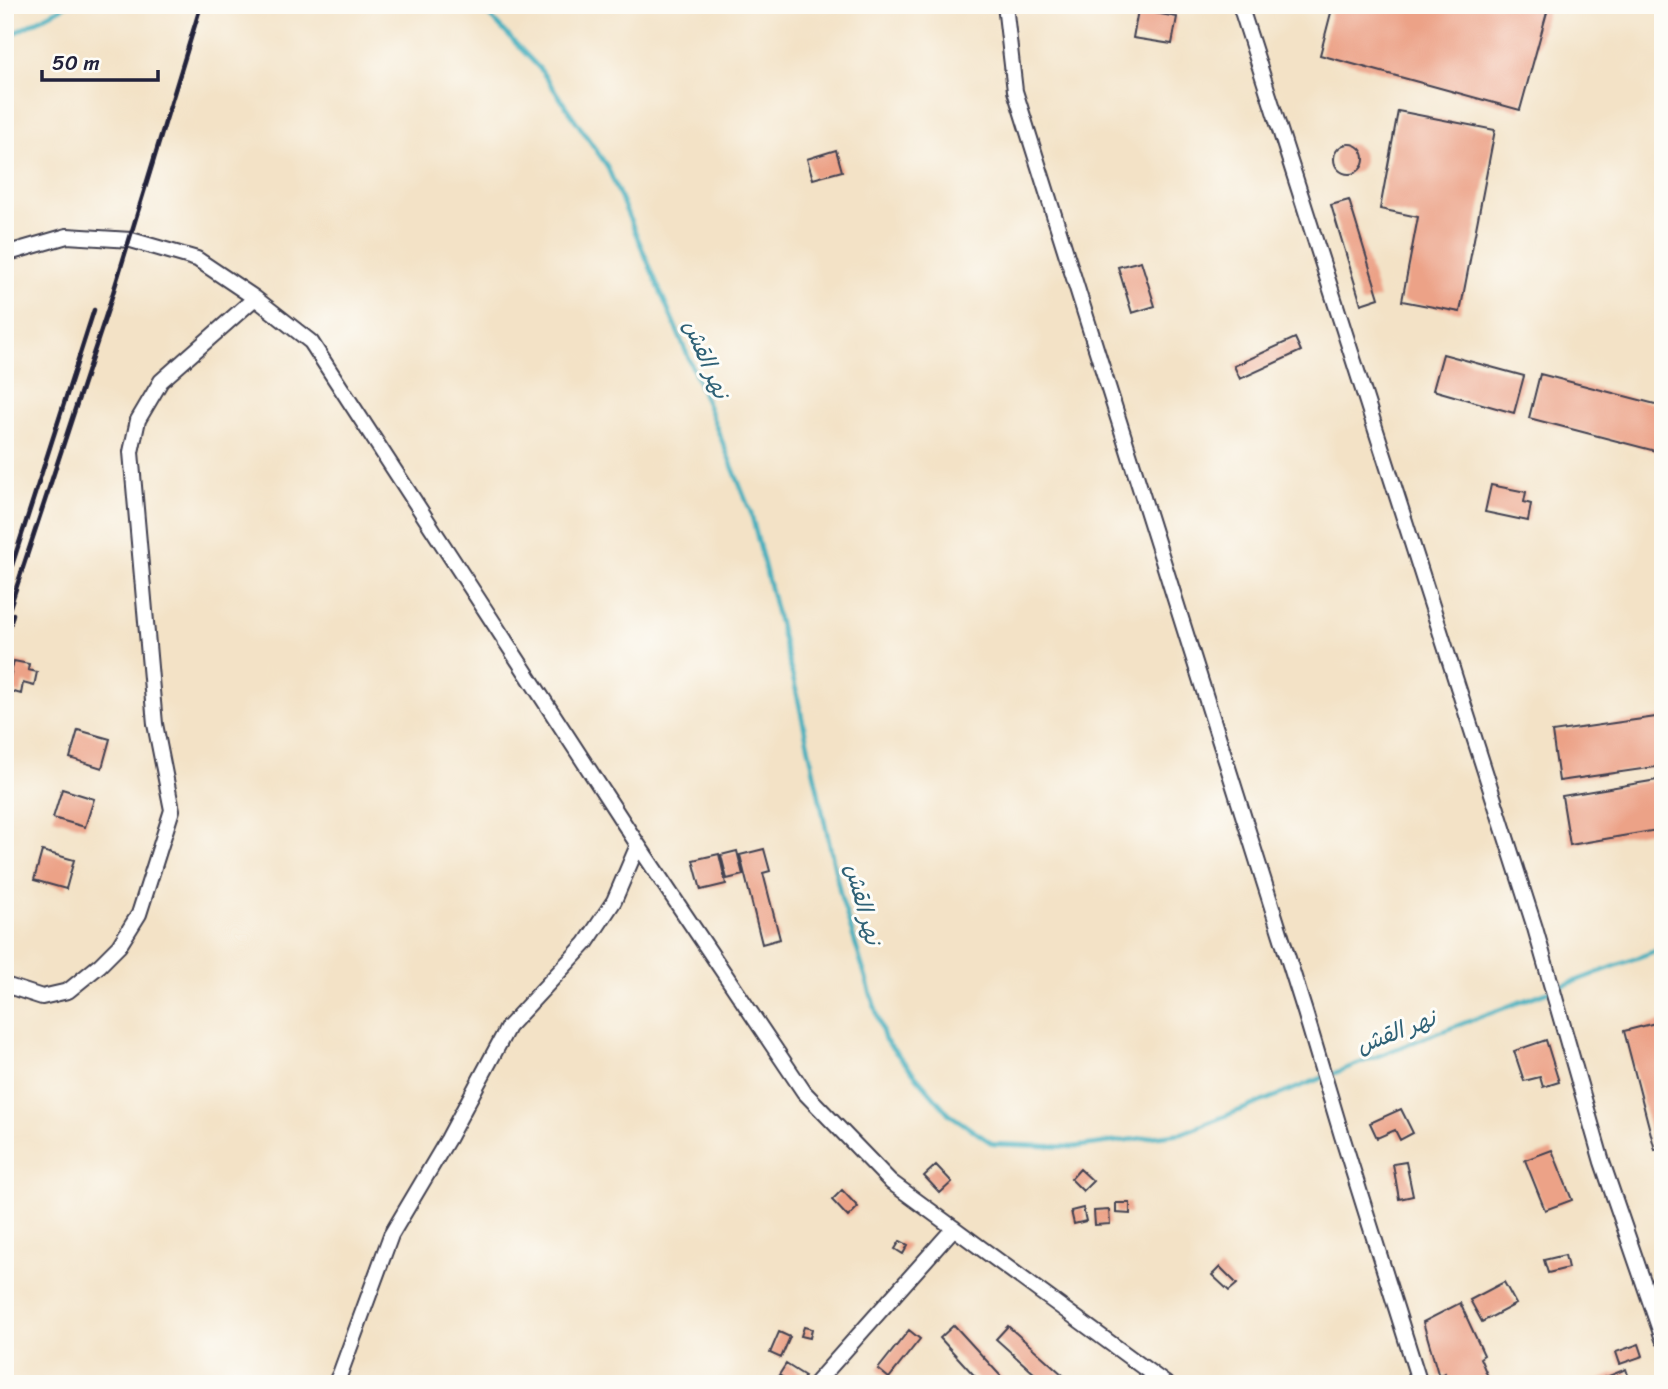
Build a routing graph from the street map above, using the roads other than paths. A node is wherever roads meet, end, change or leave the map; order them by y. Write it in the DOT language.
graph roads {
  1 [pos="1005,5"];
  2 [pos="1240,5"];
  3 [pos="5,254"];
  4 [pos="255,298"];
  5 [pos="638,845"];
  6 [pos="5,985"];
  7 [pos="954,1228"];
  8 [pos="1663,1339"];
  9 [pos="335,1384"];
  10 [pos="815,1384"];
  11 [pos="1166,1384"];
  12 [pos="1420,1384"];
  1 -- 12 [label="street"];
  2 -- 8 [label="street"];
  3 -- 4 [label="street"];
  4 -- 5 [label="street"];
  4 -- 6 [label="street"];
  5 -- 7 [label="street"];
  5 -- 9 [label="street"];
  7 -- 10 [label="street"];
  7 -- 11 [label="street"];
}
